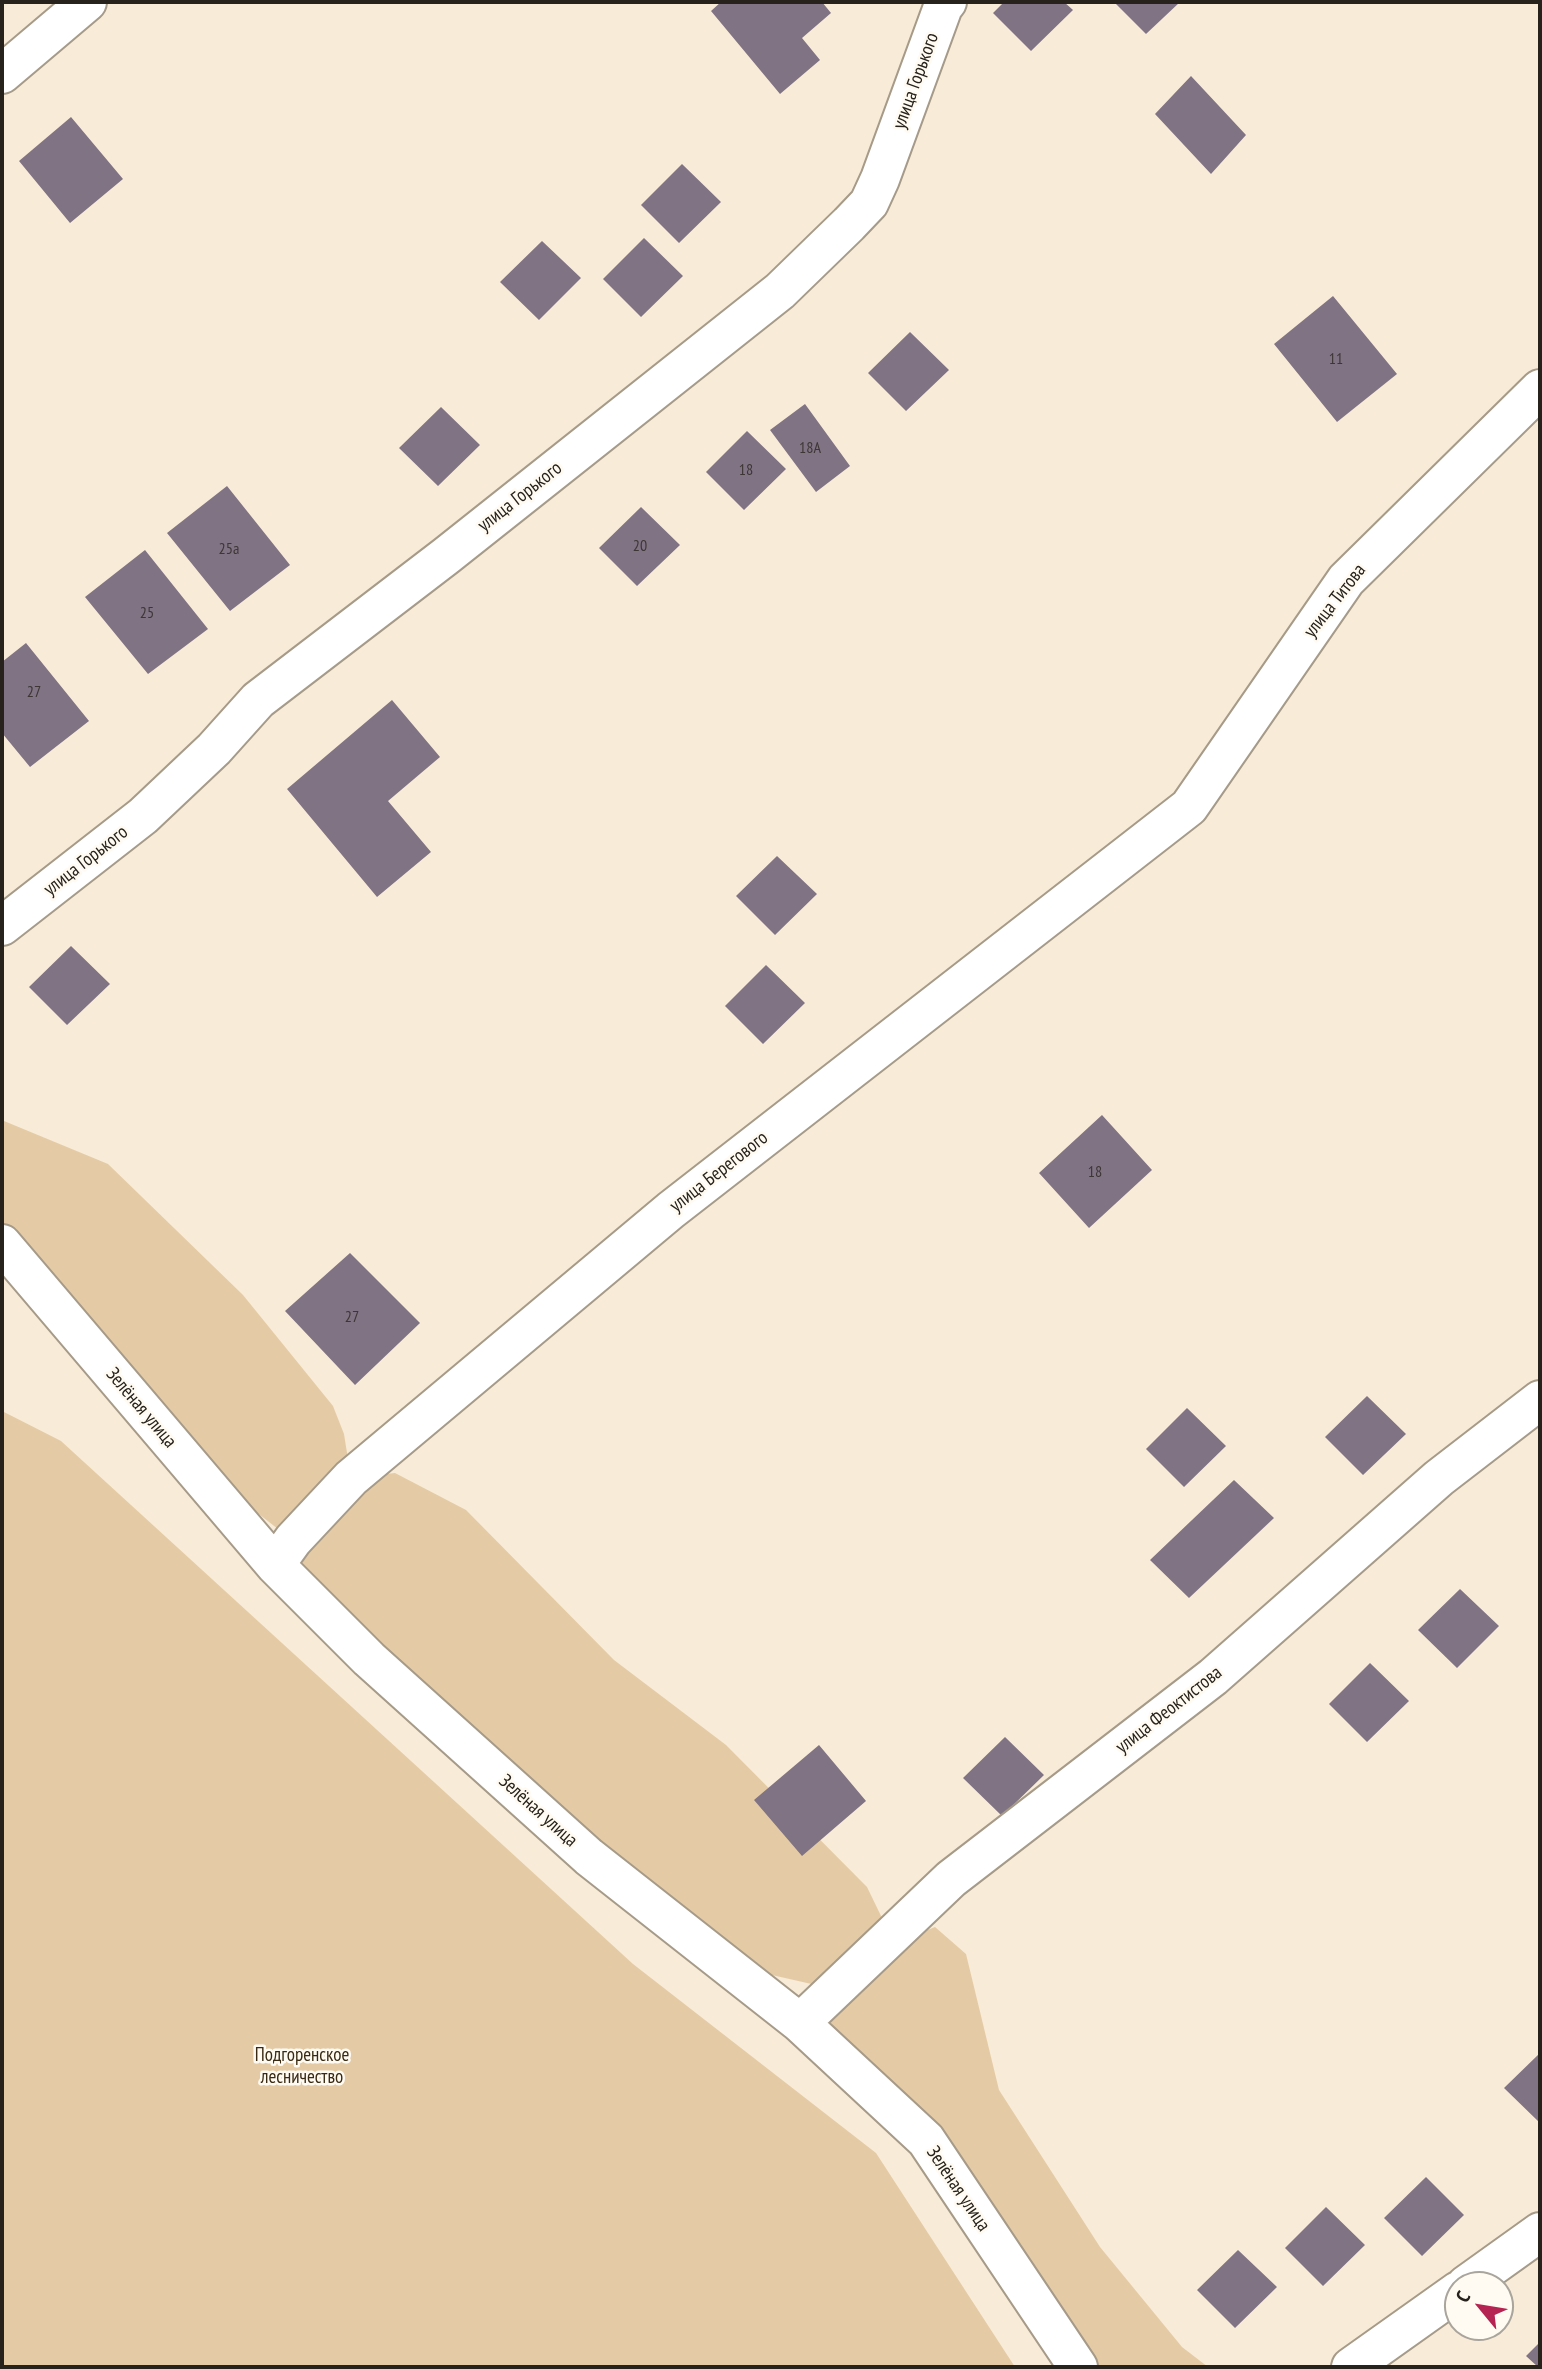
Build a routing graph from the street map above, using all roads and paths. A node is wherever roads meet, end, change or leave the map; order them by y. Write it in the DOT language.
graph roads {
  1 [pos="87,2"];
  2 [pos="947,2"];
  3 [pos="2,74"];
  4 [pos="1540,389"];
  5 [pos="1189,807"];
  6 [pos="2,926"];
  7 [pos="2,1244"];
  8 [pos="1540,1400"];
  9 [pos="275,1565"];
  10 [pos="800,2023"];
  11 [pos="1540,2232"];
  12 [pos="1486,2271"];
  13 [pos="1444,2301"];
  14 [pos="1077,2367"];
  15 [pos="1351,2367"];
  1 -- 3 [label="street"];
  2 -- 6 [label="street, улица Горького"];
  4 -- 5 [label="street, улица Титова"];
  5 -- 9 [label="street, улица Берегового"];
  7 -- 9 [label="street, Зелёная улица"];
  8 -- 10 [label="street, улица Феоктистова"];
  9 -- 10 [label="street, Зелёная улица"];
  10 -- 14 [label="street, Зелёная улица"];
  11 -- 12 [label="street"];
  13 -- 15 [label="street"];
}
